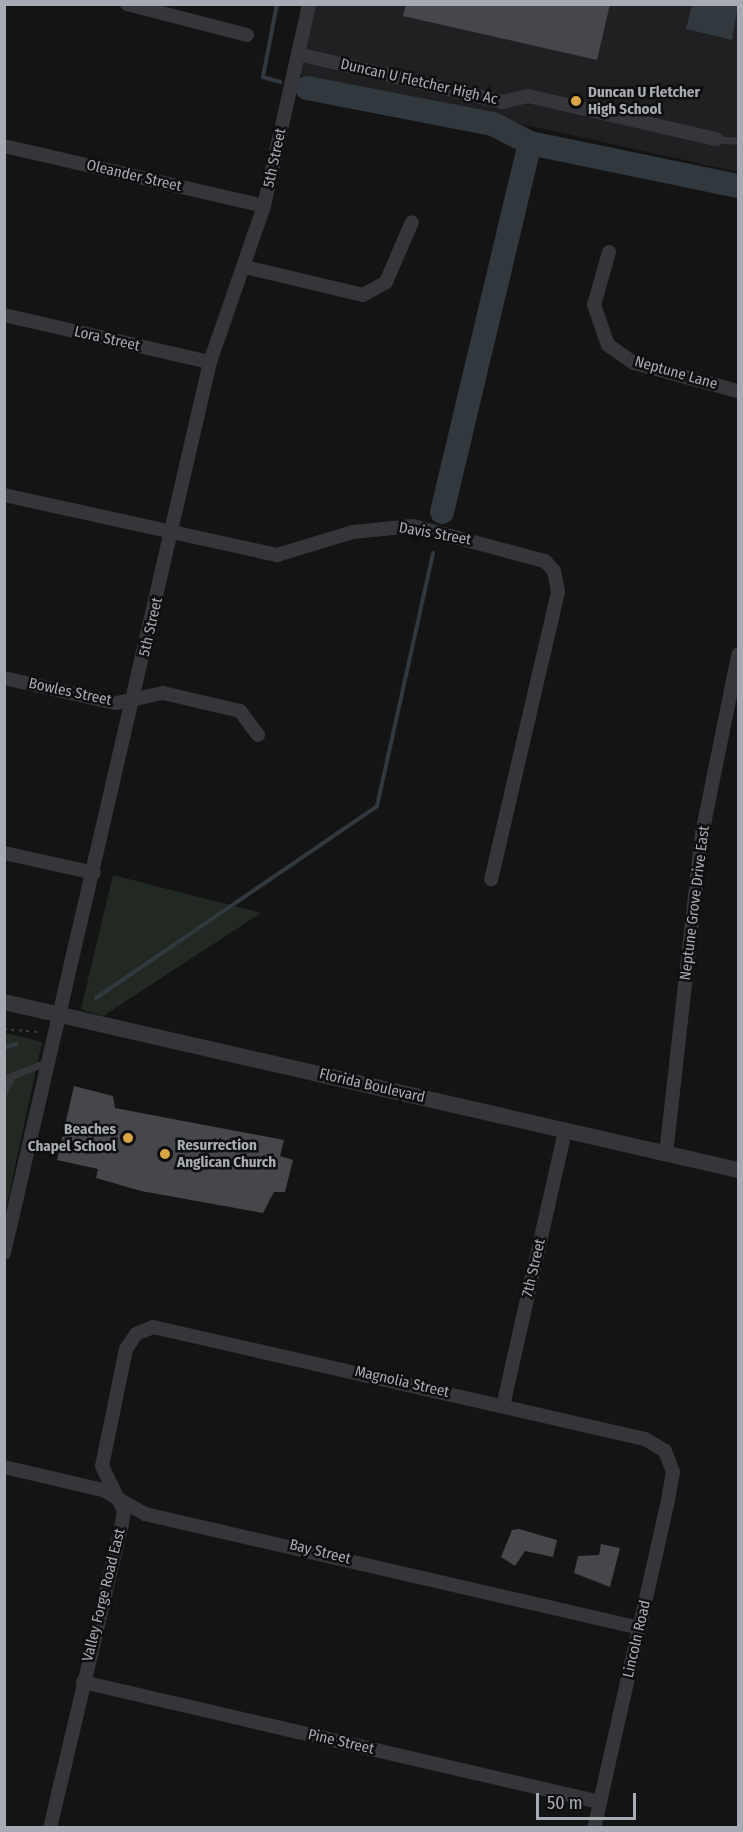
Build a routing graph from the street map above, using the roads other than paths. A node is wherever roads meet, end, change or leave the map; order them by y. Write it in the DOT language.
graph roads {
  1 [pos="128,4"];
  2 [pos="309,4"];
  3 [pos="247,35"];
  4 [pos="298,54"];
  5 [pos="716,139"];
  6 [pos="738,141"];
  7 [pos="4,147"];
  8 [pos="264,206"];
  9 [pos="412,222"];
  10 [pos="609,252"];
  11 [pos="245,267"];
  12 [pos="4,315"];
  13 [pos="210,362"];
  14 [pos="738,391"];
  15 [pos="4,495"];
  16 [pos="173,534"];
  17 [pos="738,655"];
  18 [pos="4,678"];
  19 [pos="135,699"];
  20 [pos="258,735"];
  21 [pos="4,853"];
  22 [pos="94,873"];
  23 [pos="492,879"];
  24 [pos="4,1002"];
  25 [pos="63,1015"];
  26 [pos="46,1062"];
  27 [pos="8,1078"];
  28 [pos="4,1092"];
  29 [pos="565,1130"];
  30 [pos="666,1154"];
  31 [pos="738,1170"];
  32 [pos="4,1253"];
  33 [pos="136,1334"];
  34 [pos="503,1406"];
  35 [pos="665,1452"];
  36 [pos="4,1467"];
  37 [pos="117,1499"];
  38 [pos="640,1628"];
  39 [pos="83,1682"];
  40 [pos="600,1802"];
  41 [pos="50,1827"];
  42 [pos="594,1827"];
  1 -- 3 [label="street"];
  2 -- 4 [label="street, 5th Street"];
  4 -- 5 [label="street, Duncan U Fletcher High Ac"];
  4 -- 8 [label="street, 5th Street"];
  5 -- 6 [label="lane"];
  7 -- 8 [label="street, Oleander Street"];
  8 -- 11 [label="street, 5th Street"];
  9 -- 11 [label="street"];
  10 -- 14 [label="street, Neptune Lane"];
  11 -- 13 [label="street, 5th Street"];
  12 -- 13 [label="street, Lora Street"];
  13 -- 16 [label="street, 5th Street"];
  15 -- 16 [label="street, Davis Street"];
  16 -- 19 [label="street, 5th Street"];
  16 -- 23 [label="street, Davis Street"];
  17 -- 30 [label="street, Neptune Grove Drive East"];
  18 -- 19 [label="street, Bowles Street"];
  19 -- 20 [label="street, Bowles Street"];
  19 -- 22 [label="street, 5th Street"];
  21 -- 22 [label="street"];
  22 -- 25 [label="street, 5th Street"];
  24 -- 25 [label="street, Florida Boulevard"];
  25 -- 26 [label="street, 5th Street"];
  25 -- 29 [label="street, Florida Boulevard"];
  26 -- 27 [label="lane"];
  26 -- 32 [label="street, 5th Street"];
  27 -- 28 [label="lane"];
  29 -- 30 [label="street, Florida Boulevard"];
  29 -- 34 [label="street, 7th Street"];
  30 -- 31 [label="street, Florida Boulevard"];
  33 -- 34 [label="street, Magnolia Street"];
  33 -- 37 [label="street, Valley Forge Road East"];
  34 -- 35 [label="street, Magnolia Street"];
  35 -- 38 [label="street, Lincoln Road"];
  36 -- 37 [label="street, Bay Street"];
  37 -- 38 [label="street, Bay Street"];
  37 -- 39 [label="street, Valley Forge Road East"];
  38 -- 40 [label="street, Lincoln Road"];
  39 -- 40 [label="street, Pine Street"];
  39 -- 41 [label="street, Valley Forge Road East"];
  40 -- 42 [label="street, Lincoln Road"];
}
